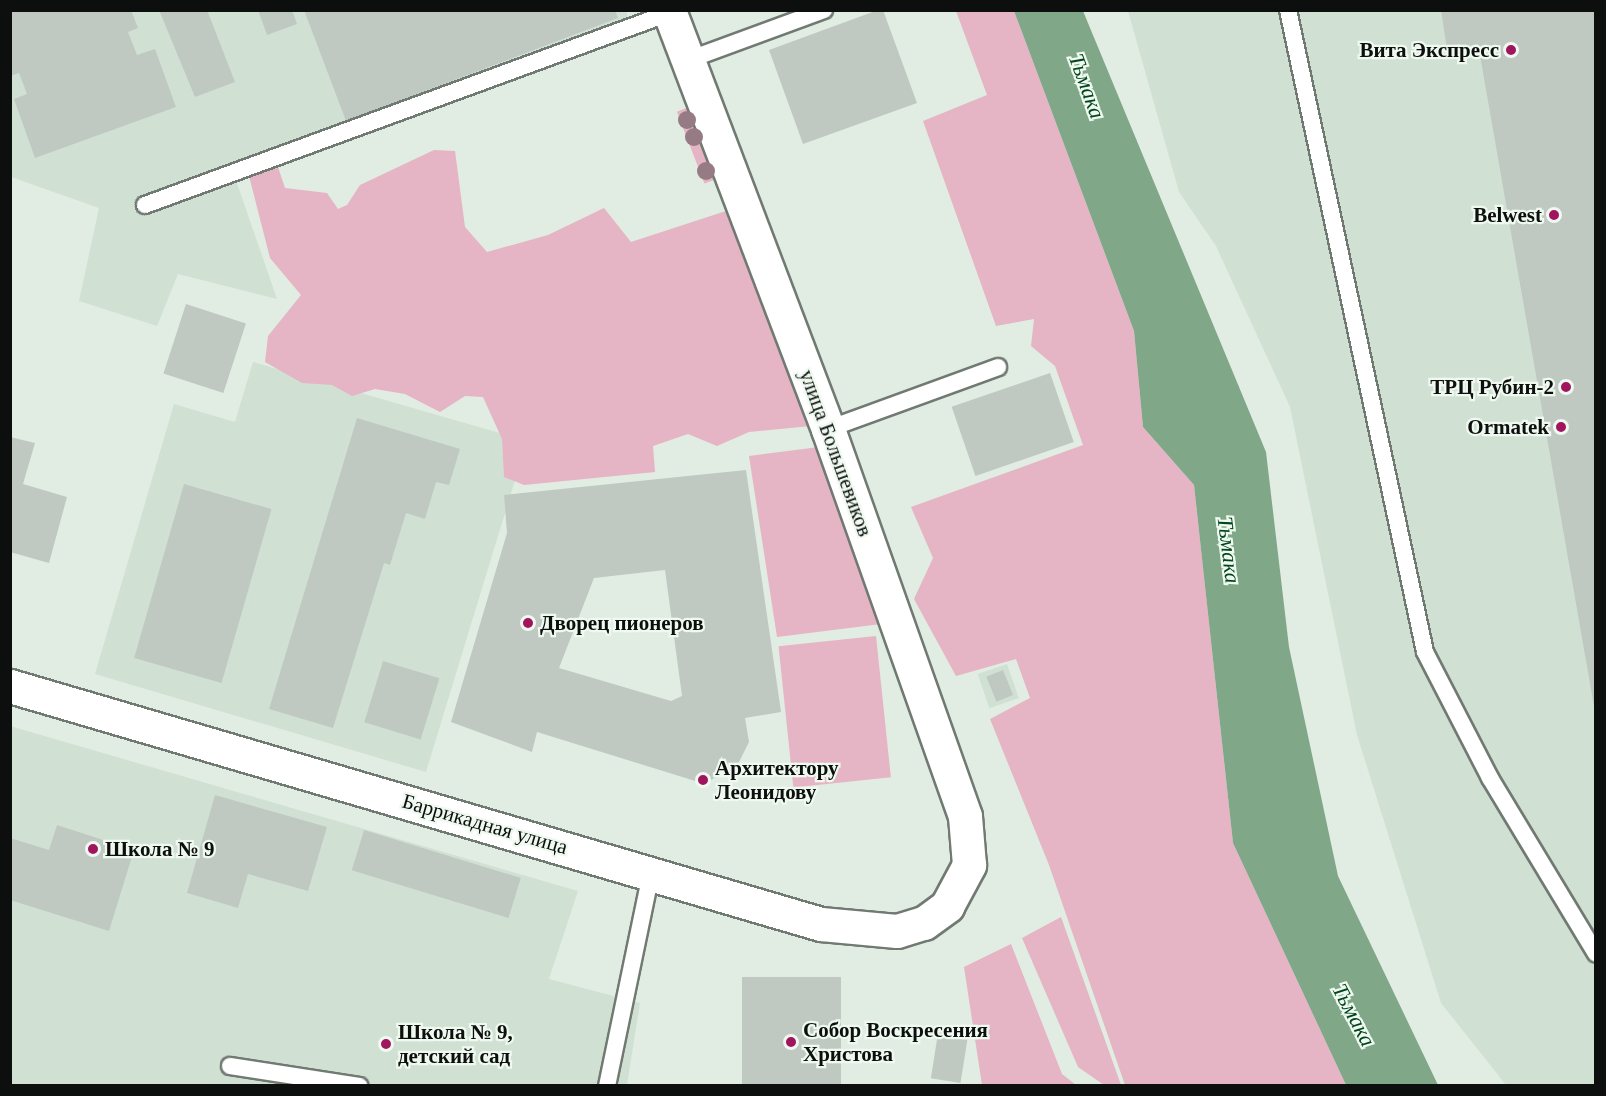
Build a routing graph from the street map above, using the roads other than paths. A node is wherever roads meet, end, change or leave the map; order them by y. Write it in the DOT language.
graph roads {
  1 [pos="824,10"];
  2 [pos="1288,10"];
  3 [pos="669,12"];
  4 [pos="688,60"];
  5 [pos="145,205"];
  6 [pos="998,367"];
  7 [pos="828,429"];
  8 [pos="10,686"];
  9 [pos="651,873"];
  10 [pos="953,899"];
  11 [pos="1596,954"];
  12 [pos="230,1066"];
  13 [pos="359,1086"];
  14 [pos="607,1086"];
  1 -- 4 [label="lane"];
  2 -- 11 [label="lane"];
  3 -- 4 [label="street, улица Большевиков"];
  3 -- 5 [label="lane"];
  4 -- 7 [label="street, улица Большевиков"];
  6 -- 7 [label="lane"];
  7 -- 10 [label="street, улица Большевиков"];
  8 -- 9 [label="street, Баррикадная улица"];
  9 -- 10 [label="street, Баррикадная улица"];
  9 -- 14 [label="lane"];
  12 -- 13 [label="lane"];
}
